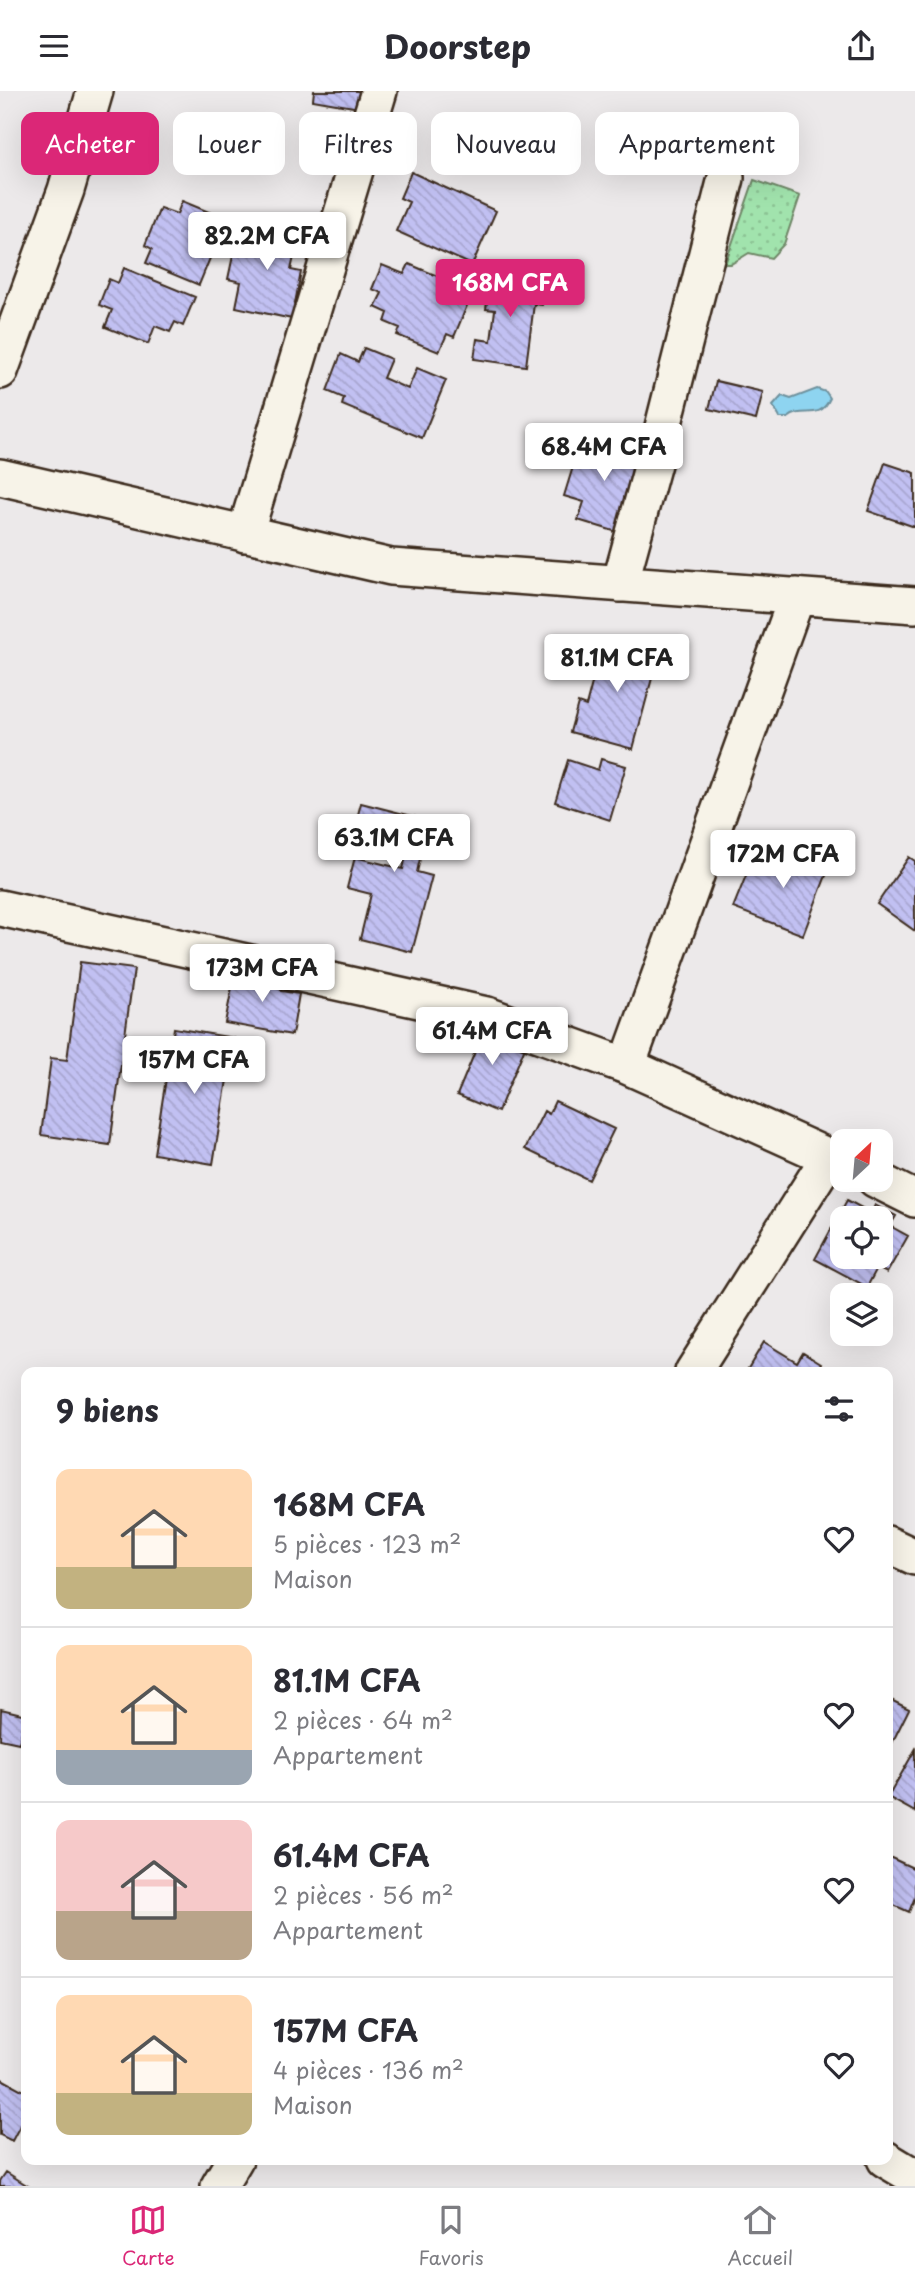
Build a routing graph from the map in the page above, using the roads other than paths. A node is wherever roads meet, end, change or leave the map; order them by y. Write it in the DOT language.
graph roads {
  1 [pos="95,91"];
  2 [pos="379,91"];
  3 [pos="726,178"];
  4 [pos="0,371"];
  5 [pos="0,477"];
  6 [pos="245,534"];
  7 [pos="620,584"];
  8 [pos="797,597"];
  9 [pos="915,605"];
  10 [pos="0,908"];
  11 [pos="627,1066"];
  12 [pos="830,1158"];
  13 [pos="830,1167"];
  14 [pos="893,1188"];
  15 [pos="915,1199"];
  16 [pos="696,1367"];
  17 [pos="893,1547"];
  18 [pos="915,1557"];
  19 [pos="893,2164"];
  20 [pos="231,2165"];
  21 [pos="915,2177"];
  22 [pos="219,2186"];
  1 -- 4 [label="street"];
  2 -- 6 [label="street"];
  3 -- 7 [label="street"];
  5 -- 6 [label="street"];
  6 -- 7 [label="street"];
  7 -- 8 [label="street"];
  8 -- 9 [label="street"];
  8 -- 11 [label="street"];
  10 -- 11 [label="street"];
  11 -- 12 [label="street"];
  13 -- 16 [label="street"];
  14 -- 15 [label="street"];
  17 -- 18 [label="street"];
  19 -- 21 [label="street"];
  20 -- 22 [label="street"];
}
